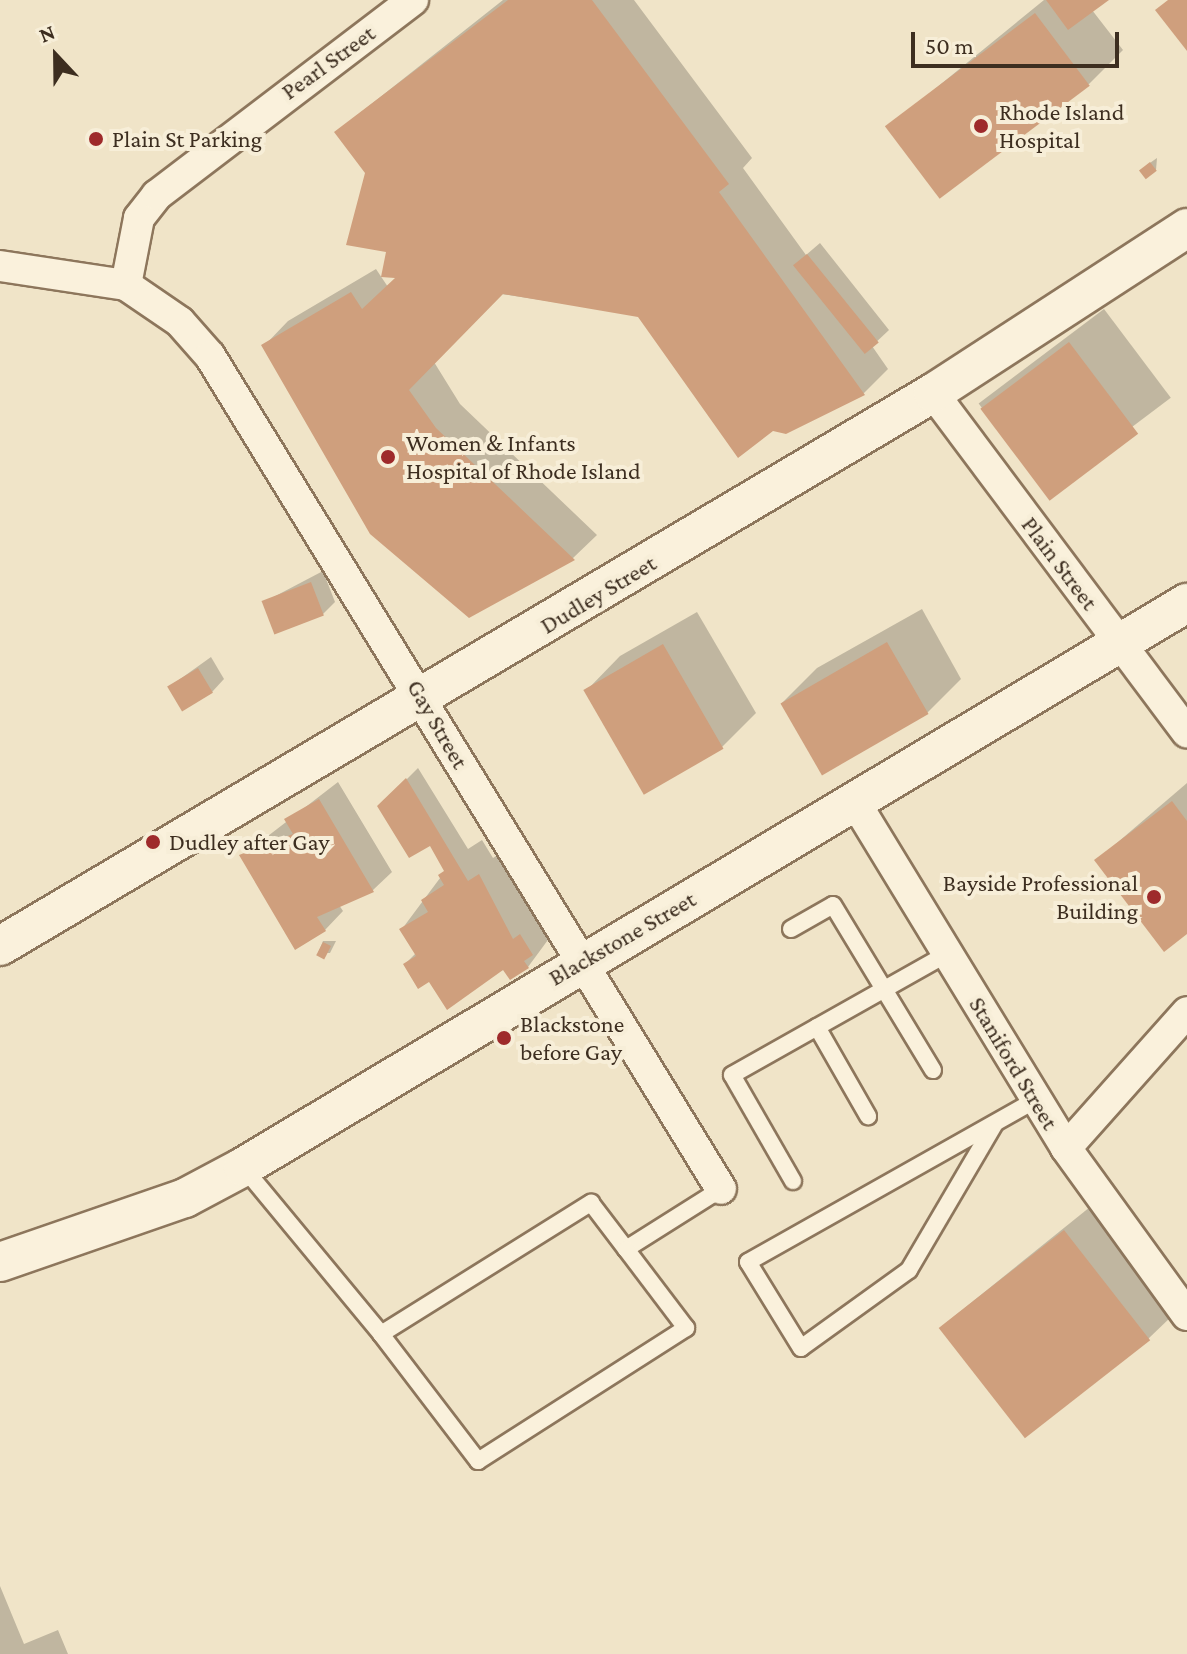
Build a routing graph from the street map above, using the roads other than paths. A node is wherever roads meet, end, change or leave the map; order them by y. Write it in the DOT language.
graph roads {
  1 [pos="413,0"];
  2 [pos="1187,228"];
  3 [pos="0,266"];
  4 [pos="126,285"];
  5 [pos="933,393"];
  6 [pos="1187,603"];
  7 [pos="1122,646"];
  8 [pos="424,698"];
  9 [pos="1187,733"];
  10 [pos="855,802"];
  11 [pos="791,929"];
  12 [pos="0,946"];
  13 [pos="947,954"];
  14 [pos="577,963"];
  15 [pos="884,990"];
  16 [pos="1187,1012"];
  17 [pos="817,1027"];
  18 [pos="933,1070"];
  19 [pos="1036,1100"];
  20 [pos="868,1116"];
  21 [pos="994,1125"];
  22 [pos="1066,1148"];
  23 [pos="243,1167"];
  24 [pos="793,1181"];
  25 [pos="721,1189"];
  26 [pos="626,1249"];
  27 [pos="0,1262"];
  28 [pos="1187,1315"];
  29 [pos="381,1334"];
  1 -- 4 [label="street, Pearl Street"];
  2 -- 5 [label="street, Dudley Street"];
  3 -- 4 [label="street"];
  4 -- 8 [label="street, Gay Street"];
  5 -- 7 [label="street, Plain Street"];
  5 -- 8 [label="street, Dudley Street"];
  6 -- 7 [label="street, Blackstone Street"];
  7 -- 9 [label="street, Plain Street"];
  7 -- 10 [label="street, Blackstone Street"];
  8 -- 12 [label="street, Dudley Street"];
  8 -- 14 [label="street, Gay Street"];
  10 -- 13 [label="street, Staniford Street"];
  10 -- 14 [label="street, Blackstone Street"];
  11 -- 15 [label="lane"];
  13 -- 15 [label="lane"];
  13 -- 19 [label="street, Staniford Street"];
  14 -- 23 [label="street, Blackstone Street"];
  14 -- 25 [label="street, Gay Street"];
  15 -- 17 [label="lane"];
  15 -- 18 [label="lane"];
  16 -- 22 [label="street"];
  17 -- 20 [label="lane"];
  17 -- 24 [label="lane"];
  19 -- 21 [label="lane"];
  19 -- 22 [label="street, Staniford Street"];
  21 -- 21 [label="lane"];
  22 -- 28 [label="street, Staniford Street"];
  23 -- 27 [label="street, Blackstone Street"];
  23 -- 29 [label="lane"];
  25 -- 26 [label="lane"];
  26 -- 29 [label="lane"];
  26 -- 29 [label="lane"];
}
